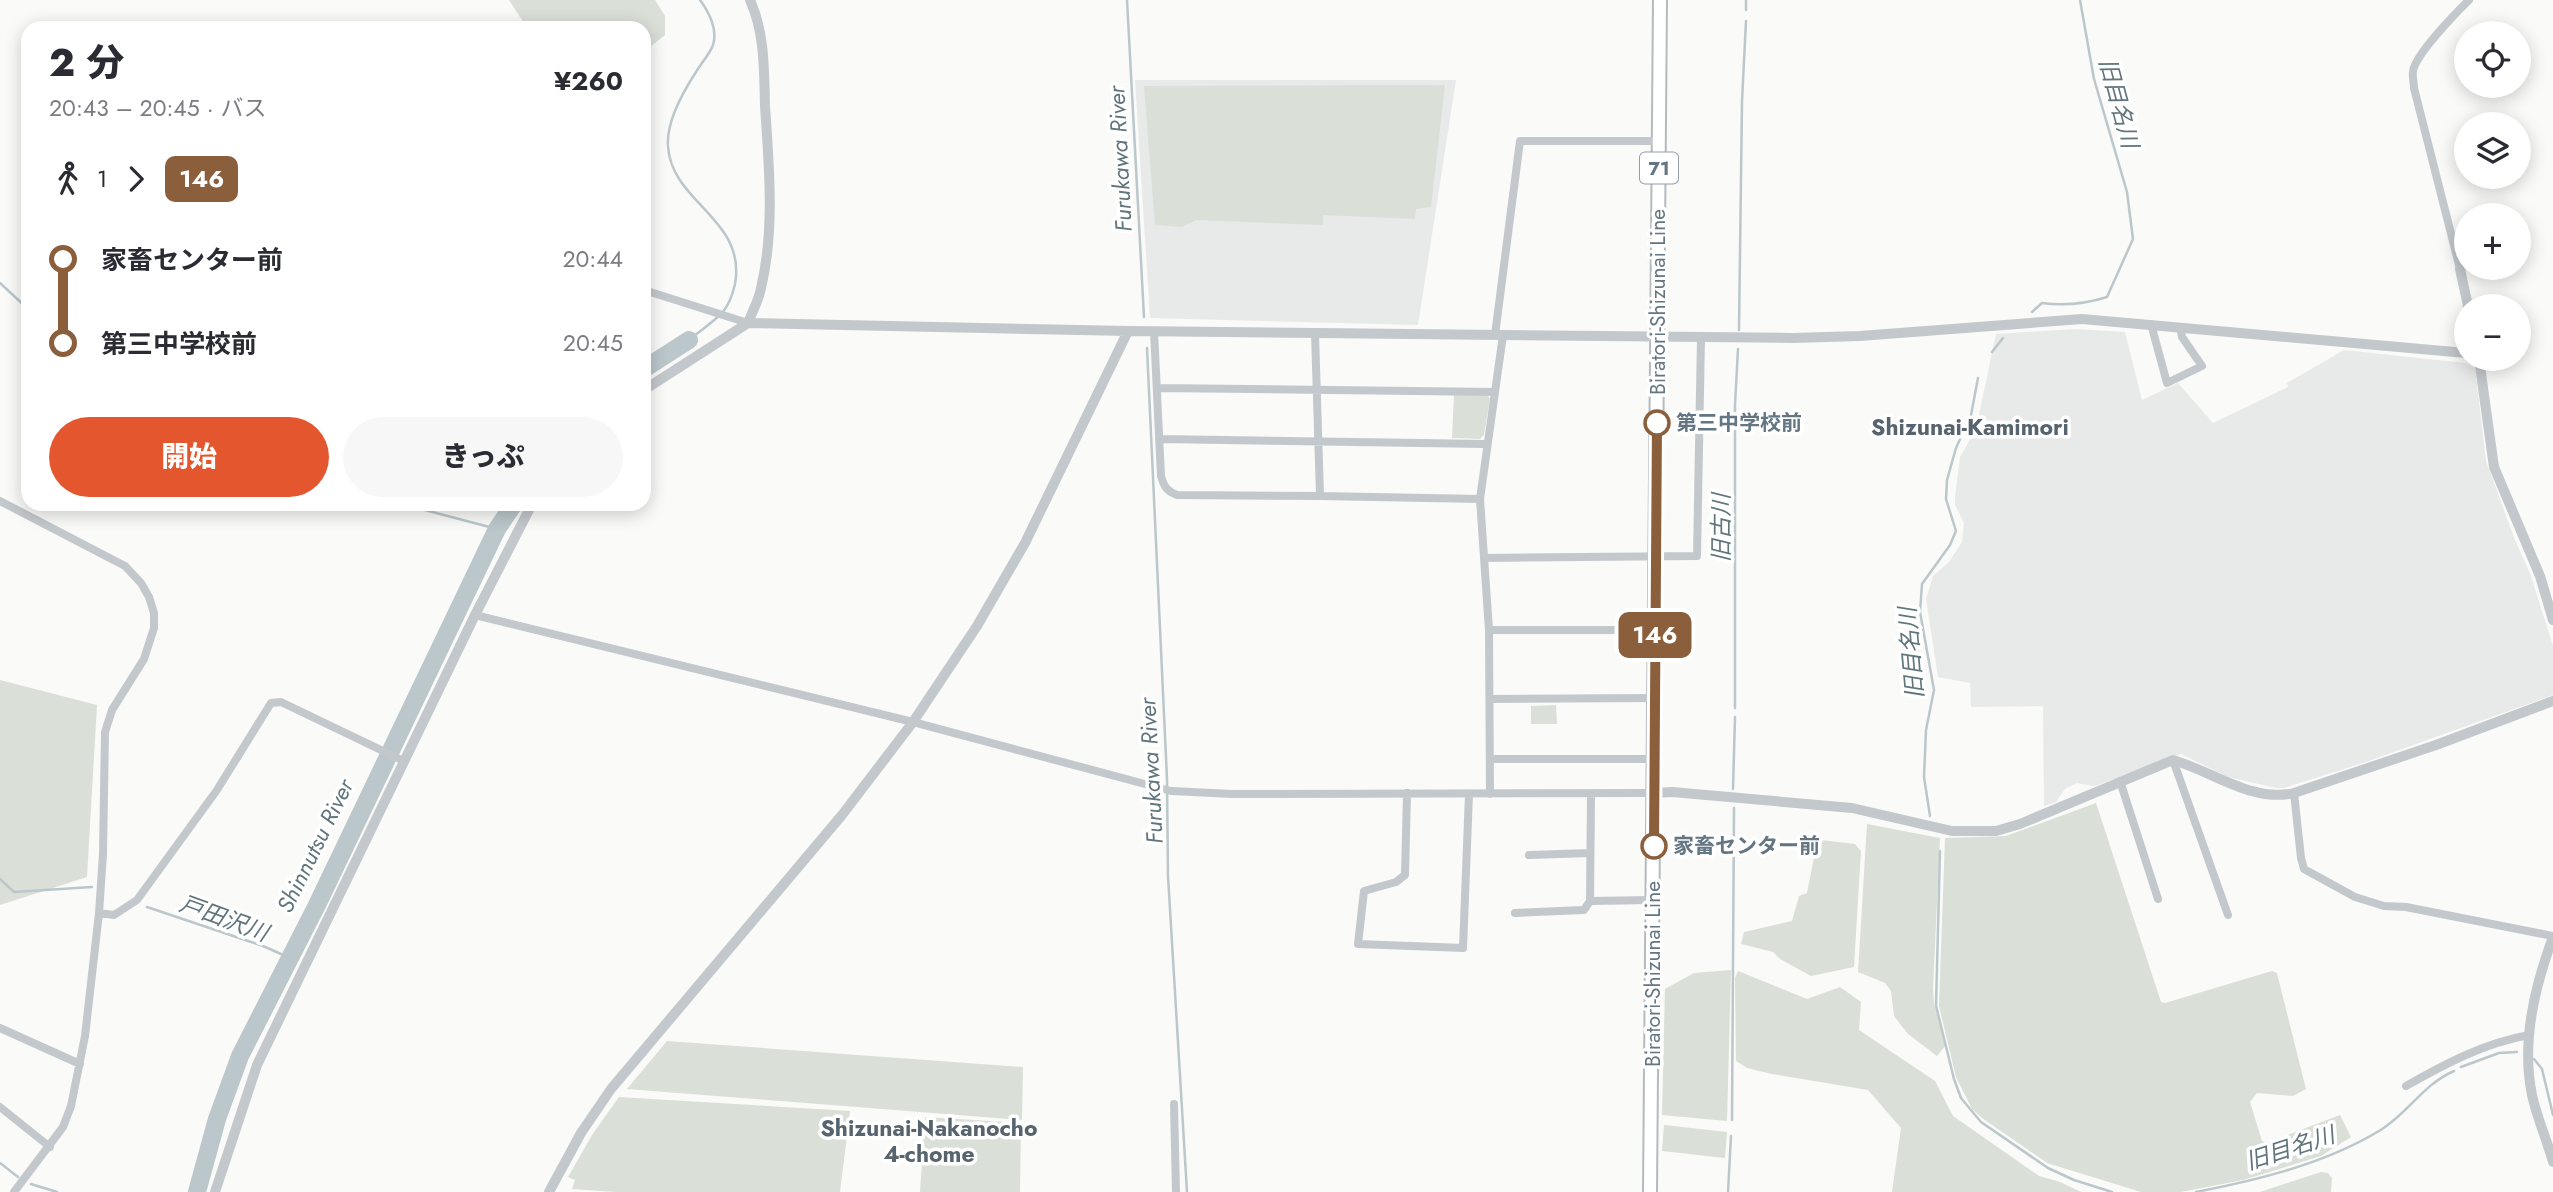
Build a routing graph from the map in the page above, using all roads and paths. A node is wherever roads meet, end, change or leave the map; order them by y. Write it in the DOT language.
graph roads {
  1 [pos="750,0"];
  2 [pos="1660,0"];
  3 [pos="2469,0"];
  4 [pos="1659,141"];
  5 [pos="2454,245"];
  6 [pos="651,292"];
  7 [pos="748,323"];
  8 [pos="2151,324"];
  9 [pos="2179,327"];
  10 [pos="1128,331"];
  11 [pos="1154,331"];
  12 [pos="1315,333"];
  13 [pos="1499,335"];
  14 [pos="1658,337"];
  15 [pos="1701,337"];
  16 [pos="2454,352"];
  17 [pos="2481,371"];
  18 [pos="651,385"];
  19 [pos="1157,388"];
  20 [pos="1318,390"];
  21 [pos="1495,392"];
  22 [pos="1159,439"];
  23 [pos="1319,443"];
  24 [pos="1486,444"];
  25 [pos="1320,496"];
  26 [pos="1480,499"];
  27 [pos="0,501"];
  28 [pos="528,511"];
  29 [pos="1656,557"];
  30 [pos="1484,558"];
  31 [pos="475,615"];
  32 [pos="2553,620"];
  33 [pos="1489,630"];
  34 [pos="1656,630"];
  35 [pos="1655,698"];
  36 [pos="1490,699"];
  37 [pos="2553,701"];
  38 [pos="913,722"];
  39 [pos="400,759"];
  40 [pos="1490,759"];
  41 [pos="1654,759"];
  42 [pos="2173,760"];
  43 [pos="2120,781"];
  44 [pos="1407,793"];
  45 [pos="1654,793"];
  46 [pos="2294,793"];
  47 [pos="1469,794"];
  48 [pos="1490,794"];
  49 [pos="1591,794"];
  50 [pos="1590,853"];
  51 [pos="1529,855"];
  52 [pos="2158,899"];
  53 [pos="1653,900"];
  54 [pos="1590,901"];
  55 [pos="99,913"];
  56 [pos="1515,913"];
  57 [pos="2228,915"];
  58 [pos="2553,936"];
  59 [pos="0,1028"];
  60 [pos="2529,1035"];
  61 [pos="80,1063"];
  62 [pos="2406,1086"];
  63 [pos="1174,1104"];
  64 [pos="0,1107"];
  65 [pos="2551,1143"];
  66 [pos="50,1147"];
  67 [pos="2553,1162"];
  68 [pos="14,1192"];
  69 [pos="215,1192"];
  70 [pos="549,1192"];
  71 [pos="1176,1192"];
  72 [pos="1650,1192"];
  1 -- 7 [label="street"];
  2 -- 4 [label="main road, Biratori-Shizunai Line / 71"];
  3 -- 5 [label="street"];
  4 -- 13 [label="street"];
  4 -- 14 [label="main road, Biratori-Shizunai Line / 71"];
  6 -- 7 [label="street"];
  7 -- 10 [label="street"];
  7 -- 18 [label="street"];
  8 -- 9 [label="street"];
  8 -- 9 [label="street"];
  8 -- 15 [label="street"];
  9 -- 16 [label="street"];
  10 -- 11 [label="street"];
  10 -- 38 [label="street"];
  11 -- 12 [label="street"];
  11 -- 19 [label="street"];
  12 -- 13 [label="street"];
  12 -- 20 [label="street"];
  13 -- 14 [label="street"];
  13 -- 21 [label="street"];
  14 -- 15 [label="street"];
  14 -- 29 [label="main road, Biratori-Shizunai Line / 71"];
  15 -- 29 [label="street"];
  17 -- 32 [label="street"];
  19 -- 20 [label="street"];
  19 -- 22 [label="street"];
  20 -- 21 [label="street"];
  20 -- 23 [label="street"];
  21 -- 24 [label="street"];
  22 -- 23 [label="street"];
  22 -- 25 [label="street"];
  23 -- 24 [label="street"];
  23 -- 25 [label="street"];
  24 -- 26 [label="street"];
  25 -- 26 [label="street"];
  26 -- 30 [label="street"];
  27 -- 55 [label="street"];
  28 -- 31 [label="street"];
  29 -- 30 [label="street"];
  29 -- 34 [label="main road, Biratori-Shizunai Line / 71"];
  30 -- 33 [label="street"];
  31 -- 38 [label="street"];
  31 -- 39 [label="street"];
  33 -- 34 [label="street"];
  33 -- 36 [label="street"];
  34 -- 35 [label="main road, Biratori-Shizunai Line / 71"];
  35 -- 36 [label="street"];
  35 -- 41 [label="main road, Biratori-Shizunai Line / 71"];
  36 -- 40 [label="street"];
  37 -- 46 [label="street"];
  38 -- 44 [label="street"];
  38 -- 70 [label="street"];
  39 -- 55 [label="street"];
  39 -- 69 [label="street"];
  40 -- 41 [label="street"];
  40 -- 48 [label="street"];
  41 -- 45 [label="main road, Biratori-Shizunai Line / 71"];
  42 -- 43 [label="street"];
  42 -- 46 [label="street"];
  42 -- 57 [label="street"];
  43 -- 45 [label="street"];
  43 -- 52 [label="street"];
  44 -- 47 [label="street"];
  44 -- 47 [label="street"];
  45 -- 49 [label="street"];
  45 -- 53 [label="main road, Biratori-Shizunai Line / 71"];
  46 -- 58 [label="street"];
  47 -- 48 [label="street"];
  48 -- 49 [label="street"];
  49 -- 50 [label="street"];
  50 -- 51 [label="street"];
  50 -- 54 [label="street"];
  53 -- 54 [label="street"];
  53 -- 72 [label="main road, Biratori-Shizunai Line / 71"];
  54 -- 56 [label="street"];
  55 -- 61 [label="street"];
  58 -- 60 [label="street"];
  59 -- 61 [label="street"];
  60 -- 62 [label="street"];
  60 -- 65 [label="street"];
  61 -- 66 [label="street"];
  63 -- 71 [label="street"];
  64 -- 66 [label="street"];
  65 -- 67 [label="street"];
  66 -- 68 [label="street"];
}
